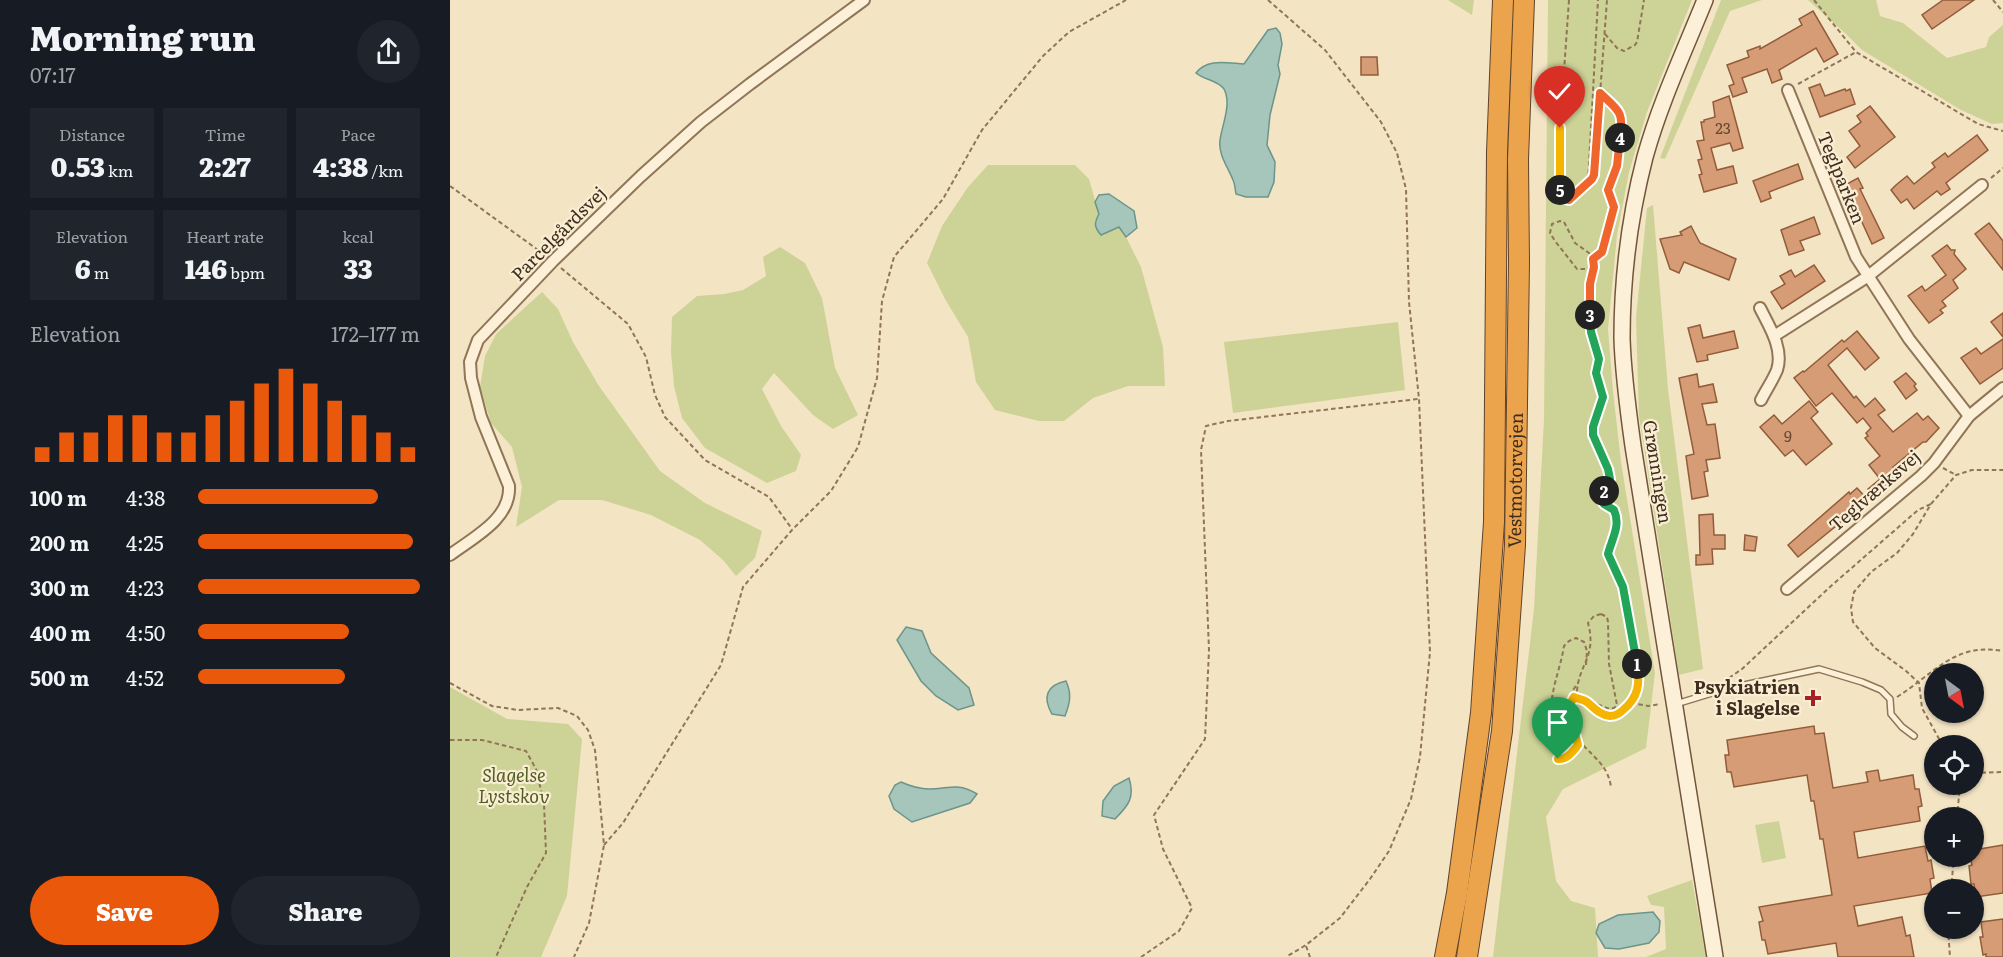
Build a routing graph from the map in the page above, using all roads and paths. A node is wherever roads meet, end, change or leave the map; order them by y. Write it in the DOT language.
graph roads {
  1 [pos="864,0"];
  2 [pos="1126,0"];
  3 [pos="1268,0"];
  4 [pos="1503,0"];
  5 [pos="1524,0"];
  6 [pos="1569,0"];
  7 [pos="1598,0"];
  8 [pos="1607,0"];
  9 [pos="1644,0"];
  10 [pos="1705,0"];
  11 [pos="1814,0"];
  12 [pos="1993,0"];
  13 [pos="2003,12"];
  14 [pos="1604,33"];
  15 [pos="1856,52"];
  16 [pos="1788,90"];
  17 [pos="1600,93"];
  18 [pos="2003,131"];
  19 [pos="2003,168"];
  20 [pos="1588,182"];
  21 [pos="1982,185"];
  22 [pos="450,186"];
  23 [pos="1593,259"];
  24 [pos="553,261"];
  25 [pos="1868,277"];
  26 [pos="1760,308"];
  27 [pos="1774,336"];
  28 [pos="2003,388"];
  29 [pos="1419,399"];
  30 [pos="1761,400"];
  31 [pos="1969,416"];
  32 [pos="2003,470"];
  33 [pos="1930,504"];
  34 [pos="792,530"];
  35 [pos="450,555"];
  36 [pos="1787,589"];
  37 [pos="2003,651"];
  38 [pos="1586,665"];
  39 [pos="450,682"];
  40 [pos="1578,683"];
  41 [pos="1919,683"];
  42 [pos="1721,690"];
  43 [pos="1574,697"];
  44 [pos="1585,699"];
  45 [pos="1890,702"];
  46 [pos="1631,704"];
  47 [pos="1669,704"];
  48 [pos="1937,735"];
  49 [pos="1914,736"];
  50 [pos="450,740"];
  51 [pos="1578,745"];
  52 [pos="2003,772"];
  53 [pos="1984,773"];
  54 [pos="1611,787"];
  55 [pos="604,845"];
  56 [pos="1949,939"];
  57 [pos="1306,945"];
  58 [pos="496,957"];
  59 [pos="574,957"];
  60 [pos="1141,957"];
  61 [pos="1286,957"];
  62 [pos="1311,957"];
  63 [pos="1445,957"];
  64 [pos="1467,957"];
  65 [pos="1715,957"];
  66 [pos="1950,957"];
  1 -- 24 [label="street, Parcelgårdsvej"];
  2 -- 34 [label="path"];
  3 -- 29 [label="path"];
  4 -- 63 [label="highway, Vestmotorvejen"];
  5 -- 64 [label="highway, Vestmotorvejen"];
  6 -- 20 [label="path"];
  7 -- 20 [label="path"];
  8 -- 14 [label="path"];
  9 -- 14 [label="path"];
  10 -- 47 [label="main road, Grønningen"];
  11 -- 15 [label="path"];
  12 -- 13 [label="path"];
  14 -- 17 [label="path"];
  15 -- 16 [label="path"];
  15 -- 18 [label="path"];
  16 -- 25 [label="street, Teglparken"];
  17 -- 20 [label="path"];
  17 -- 23 [label="path"];
  19 -- 21 [label="path"];
  21 -- 25 [label="street"];
  22 -- 24 [label="path"];
  23 -- 23 [label="path"];
  23 -- 46 [label="path"];
  24 -- 34 [label="path"];
  24 -- 35 [label="street, Parcelgårdsvej"];
  25 -- 27 [label="street"];
  25 -- 31 [label="street, Teglparken"];
  26 -- 27 [label="street"];
  27 -- 30 [label="street"];
  28 -- 31 [label="street, Teglværksvej"];
  29 -- 57 [label="path"];
  29 -- 60 [label="path"];
  31 -- 36 [label="street, Teglværksvej"];
  32 -- 33 [label="path"];
  33 -- 41 [label="path"];
  33 -- 42 [label="path"];
  34 -- 55 [label="path"];
  37 -- 41 [label="path"];
  38 -- 40 [label="path"];
  38 -- 44 [label="path"];
  38 -- 51 [label="path"];
  39 -- 55 [label="path"];
  40 -- 43 [label="path"];
  40 -- 44 [label="path"];
  41 -- 45 [label="path"];
  41 -- 48 [label="path"];
  42 -- 45 [label="lane"];
  42 -- 47 [label="lane"];
  43 -- 44 [label="path"];
  43 -- 51 [label="path"];
  44 -- 46 [label="path"];
  45 -- 49 [label="lane"];
  46 -- 47 [label="path"];
  47 -- 65 [label="main road, Grønningen"];
  50 -- 58 [label="path"];
  51 -- 54 [label="path"];
  52 -- 53 [label="path"];
  55 -- 59 [label="path"];
  56 -- 66 [label="path"];
  57 -- 61 [label="path"];
  57 -- 62 [label="path"];
}
